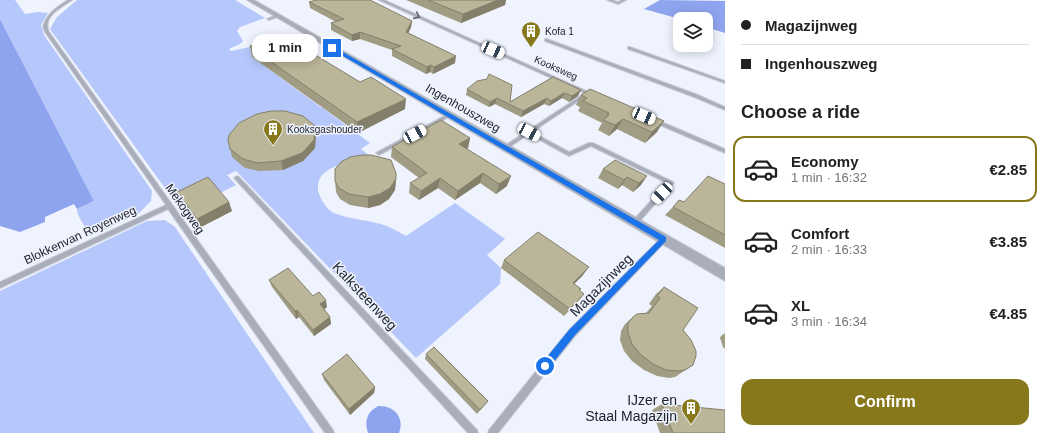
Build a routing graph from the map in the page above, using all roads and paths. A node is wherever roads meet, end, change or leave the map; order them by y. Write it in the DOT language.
graph roads {
  1 [pos="70,0"];
  2 [pos="250,0"];
  3 [pos="381,0"];
  4 [pos="609,0"];
  5 [pos="624,0"];
  6 [pos="546,40"];
  7 [pos="629,48"];
  8 [pos="725,82"];
  9 [pos="589,93"];
  10 [pos="596,96"];
  11 [pos="725,110"];
  12 [pos="450,115"];
  13 [pos="646,118"];
  14 [pos="529,132"];
  15 [pos="506,148"];
  16 [pos="725,151"];
  17 [pos="379,154"];
  18 [pos="237,178"];
  19 [pos="169,206"];
  20 [pos="635,222"];
  21 [pos="664,239"];
  22 [pos="725,274"];
  23 [pos="0,285"];
  24 [pos="330,433"];
  25 [pos="474,433"];
  26 [pos="492,433"];
  1 -- 19 [label="lane, Mekogweg"];
  2 -- 12 [label="street, Ingenhouszweg"];
  3 -- 9 [label="lane, Kooksweg, one-way"];
  4 -- 5 [label="lane"];
  6 -- 11 [label="lane"];
  7 -- 8 [label="lane"];
  9 -- 10 [label="lane, Kooksweg"];
  9 -- 14 [label="lane"];
  12 -- 15 [label="street, Ingenhouszweg"];
  12 -- 17 [label="lane"];
  13 -- 16 [label="lane"];
  14 -- 15 [label="lane"];
  14 -- 20 [label="lane"];
  15 -- 20 [label="street, Ingenhouszweg"];
  18 -- 25 [label="lane, Kalksteenweg"];
  19 -- 23 [label="lane, Blokkenvan Royenweg"];
  19 -- 24 [label="lane, Mekogweg"];
  20 -- 21 [label="street, Ingenhouszweg"];
  21 -- 22 [label="street, Ingenhouszweg"];
  21 -- 26 [label="lane, Magazijnweg"];
}
